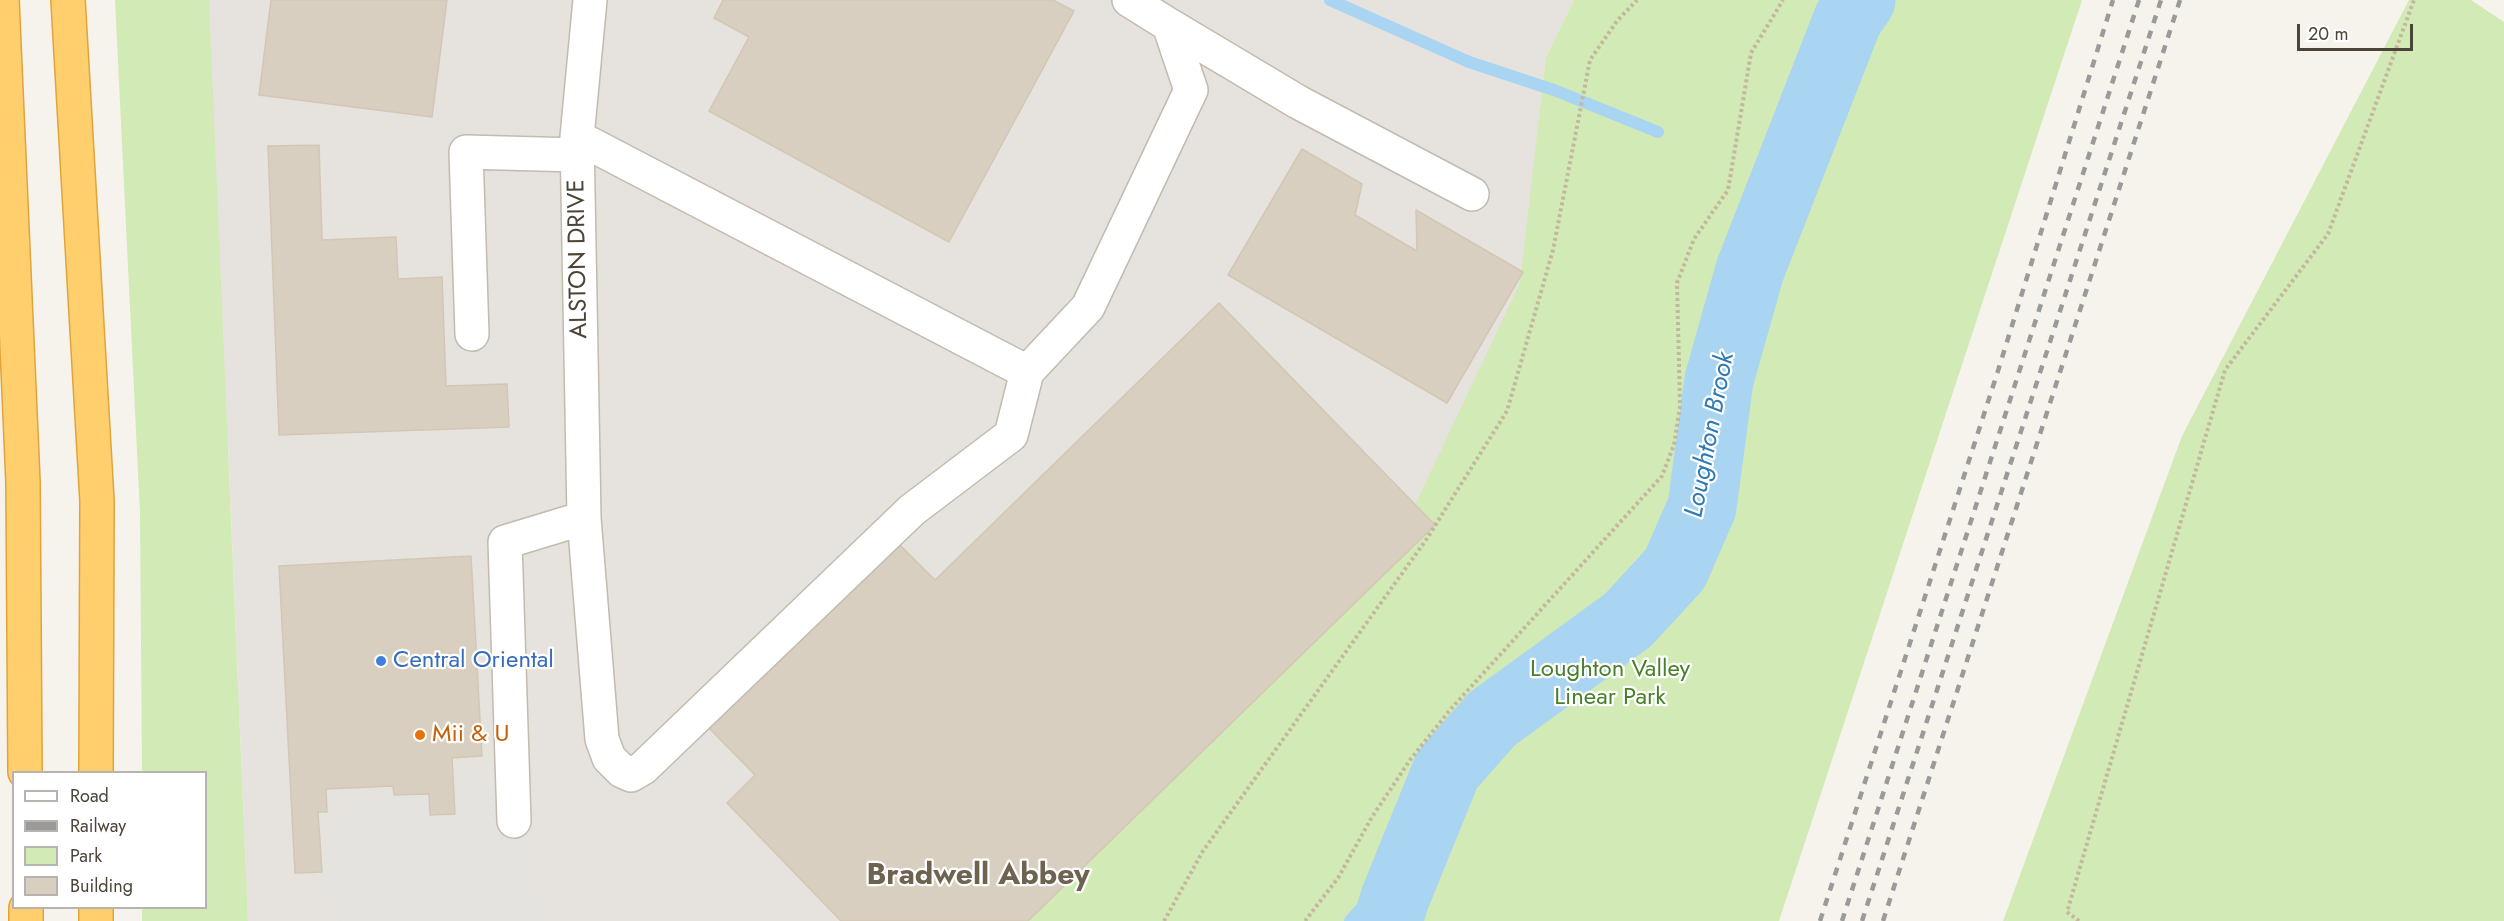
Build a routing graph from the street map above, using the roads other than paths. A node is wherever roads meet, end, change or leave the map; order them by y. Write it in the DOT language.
graph roads {
  1 [pos="2,0"];
  2 [pos="68,0"];
  3 [pos="590,0"];
  4 [pos="1130,0"];
  5 [pos="1169,25"];
  6 [pos="577,146"];
  7 [pos="1472,194"];
  8 [pos="472,334"];
  9 [pos="1027,372"];
  10 [pos="584,518"];
  11 [pos="25,771"];
  12 [pos="96,771"];
  13 [pos="514,821"];
  1 -- 11 [label="highway"];
  2 -- 12 [label="highway"];
  3 -- 6 [label="street, ALSTON DRIVE"];
  4 -- 5 [label="street"];
  5 -- 7 [label="street"];
  5 -- 9 [label="street"];
  6 -- 8 [label="street"];
  6 -- 9 [label="street"];
  6 -- 10 [label="street, ALSTON DRIVE"];
  9 -- 10 [label="street, ALSTON DRIVE"];
  10 -- 13 [label="street"];
}
